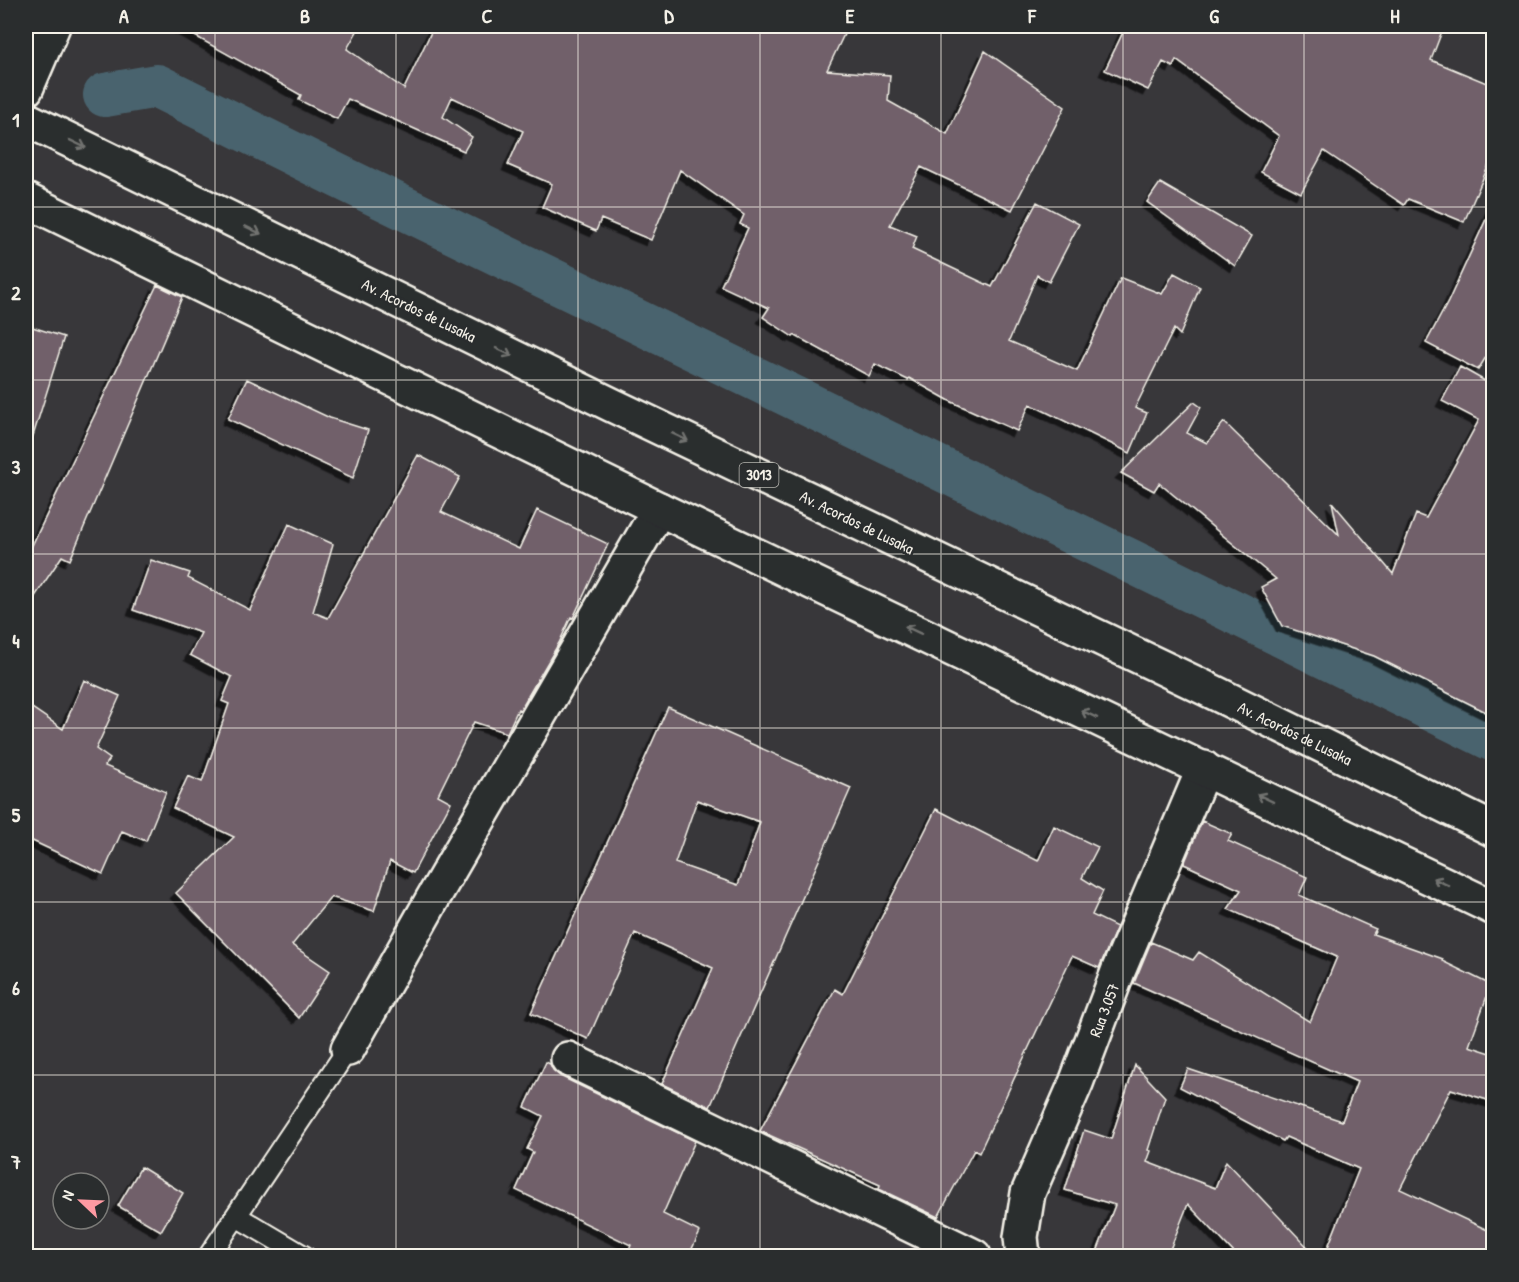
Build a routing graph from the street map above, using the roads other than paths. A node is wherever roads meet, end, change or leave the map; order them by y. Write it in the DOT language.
graph roads {
  1 [pos="53,26"];
  2 [pos="27,82"];
  3 [pos="26,119"];
  4 [pos="26,200"];
  5 [pos="659,509"];
  6 [pos="1204,768"];
  7 [pos="1494,830"];
  8 [pos="1494,908"];
  9 [pos="348,1049"];
  10 [pos="568,1059"];
  11 [pos="237,1215"];
  12 [pos="209,1257"];
  13 [pos="304,1257"];
  14 [pos="974,1257"];
  15 [pos="1023,1257"];
  1 -- 2 [label="main road"];
  3 -- 7 [label="main road, Av. Acordos de Lusaka / 3013, one-way"];
  4 -- 5 [label="main road"];
  6 -- 5 [label="main road, one-way"];
  5 -- 9 [label="main road"];
  8 -- 6 [label="main road, one-way"];
  6 -- 15 [label="main road, Rua 3.057"];
  9 -- 11 [label="lane"];
  10 -- 14 [label="main road"];
  11 -- 12 [label="lane"];
  11 -- 13 [label="lane"];
}
